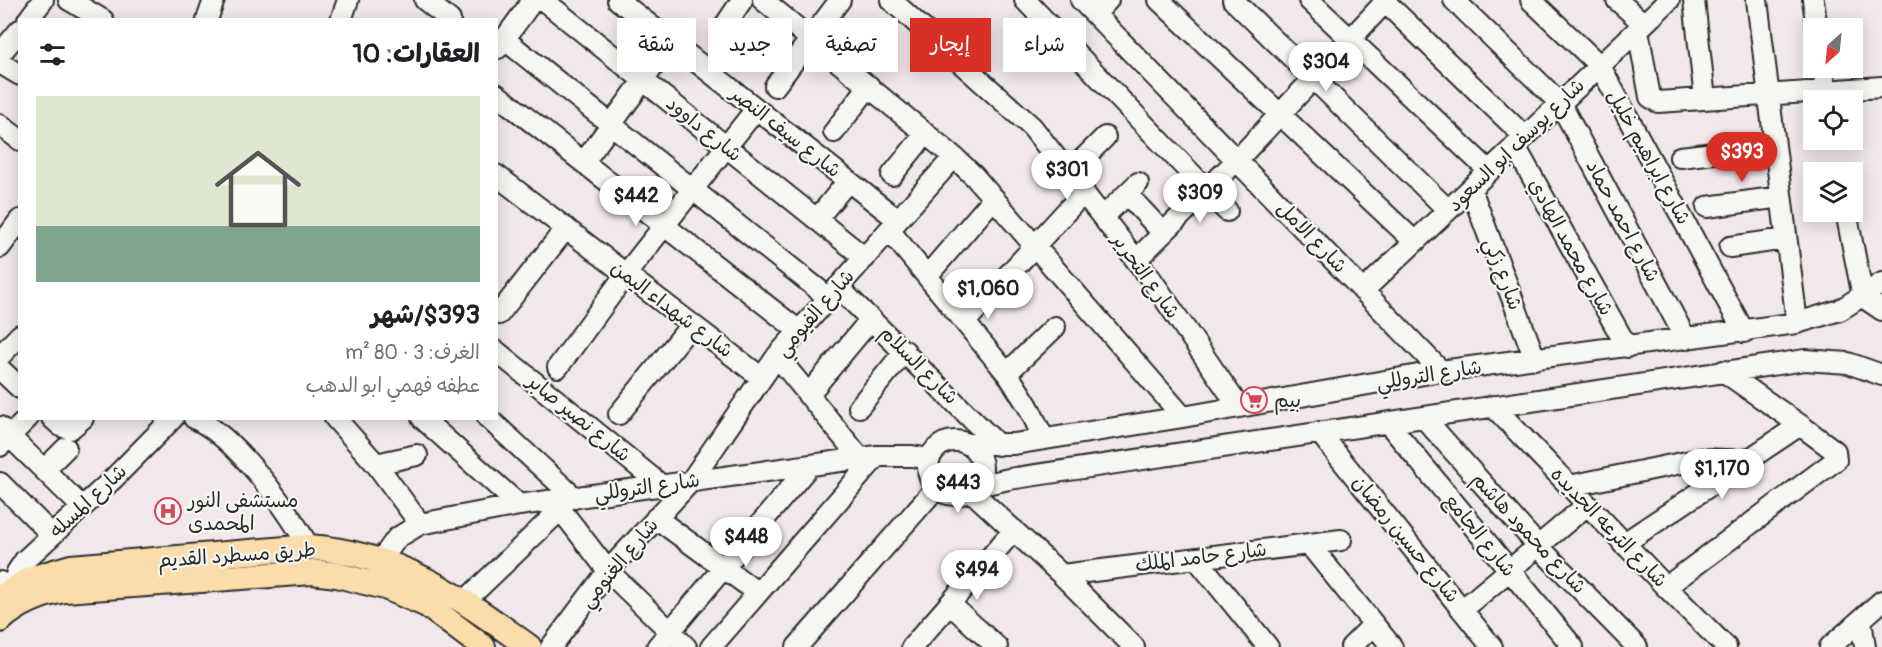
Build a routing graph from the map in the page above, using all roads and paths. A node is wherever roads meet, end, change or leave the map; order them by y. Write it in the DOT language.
graph roads {
  1 [pos="43,0"];
  2 [pos="69,0"];
  3 [pos="214,0"];
  4 [pos="348,0"];
  5 [pos="424,0"];
  6 [pos="533,0"];
  7 [pos="543,0"];
  8 [pos="618,0"];
  9 [pos="742,0"];
  10 [pos="763,0"];
  11 [pos="840,0"];
  12 [pos="891,0"];
  13 [pos="1025,0"];
  14 [pos="1159,0"];
  15 [pos="1233,0"];
  16 [pos="1310,0"];
  17 [pos="1454,0"];
  18 [pos="1531,0"];
  19 [pos="1617,0"];
  20 [pos="1670,0"];
  21 [pos="1694,0"];
  22 [pos="1757,0"];
  23 [pos="1813,0"];
  24 [pos="1385,1"];
  25 [pos="1095,5"];
  26 [pos="30,18"];
  27 [pos="100,18"];
  28 [pos="208,18"];
  29 [pos="342,18"];
  30 [pos="447,18"];
  31 [pos="641,18"];
  32 [pos="730,18"];
  33 [pos="826,18"];
  34 [pos="1816,18"];
  35 [pos="1641,27"];
  36 [pos="18,32"];
  37 [pos="804,32"];
  38 [pos="1350,39"];
  39 [pos="500,45"];
  40 [pos="804,47"];
  41 [pos="0,54"];
  42 [pos="696,62"];
  43 [pos="0,63"];
  44 [pos="1600,66"];
  45 [pos="649,72"];
  46 [pos="852,72"];
  47 [pos="18,74"];
  48 [pos="1314,78"];
  49 [pos="643,80"];
  50 [pos="775,86"];
  51 [pos="869,86"];
  52 [pos="1882,87"];
  53 [pos="1840,90"];
  54 [pos="1803,93"];
  55 [pos="1768,95"];
  56 [pos="498,96"];
  57 [pos="1705,99"];
  58 [pos="1560,103"];
  59 [pos="756,109"];
  60 [pos="1280,115"];
  61 [pos="612,124"];
  62 [pos="0,125"];
  63 [pos="834,132"];
  64 [pos="926,133"];
  65 [pos="1105,137"];
  66 [pos="18,138"];
  67 [pos="1520,142"];
  68 [pos="1775,146"];
  69 [pos="726,147"];
  70 [pos="954,157"];
  71 [pos="1680,157"];
  72 [pos="1237,160"];
  73 [pos="584,162"];
  74 [pos="1489,171"];
  75 [pos="1069,173"];
  76 [pos="892,175"];
  77 [pos="498,179"];
  78 [pos="848,181"];
  79 [pos="693,189"];
  80 [pos="1471,189"];
  81 [pos="1207,191"];
  82 [pos="1084,192"];
  83 [pos="1781,197"];
  84 [pos="994,198"];
  85 [pos="1707,207"];
  86 [pos="1448,210"];
  87 [pos="1227,211"];
  88 [pos="1103,217"];
  89 [pos="817,219"];
  90 [pos="1848,222"];
  91 [pos="18,223"];
  92 [pos="893,225"];
  93 [pos="664,226"];
  94 [pos="566,228"];
  95 [pos="1163,233"];
  96 [pos="1786,239"];
  97 [pos="1414,242"];
  98 [pos="1036,246"];
  99 [pos="0,247"];
  100 [pos="1730,247"];
  101 [pos="865,258"];
  102 [pos="1136,260"];
  103 [pos="626,274"];
  104 [pos="927,276"];
  105 [pos="1882,284"];
  106 [pos="1363,291"];
  107 [pos="833,292"];
  108 [pos="1863,297"];
  109 [pos="1882,310"];
  110 [pos="499,314"];
  111 [pos="872,319"];
  112 [pos="965,322"];
  113 [pos="1797,323"];
  114 [pos="692,324"];
  115 [pos="1055,327"];
  116 [pos="799,331"];
  117 [pos="1744,332"];
  118 [pos="18,337"];
  119 [pos="1686,339"];
  120 [pos="1627,347"];
  121 [pos="905,351"];
  122 [pos="498,353"];
  123 [pos="0,356"];
  124 [pos="777,356"];
  125 [pos="1535,359"];
  126 [pos="558,367"];
  127 [pos="0,369"];
  128 [pos="1441,371"];
  129 [pos="1723,371"];
  130 [pos="1007,373"];
  131 [pos="1882,375"];
  132 [pos="762,378"];
  133 [pos="18,386"];
  134 [pos="808,395"];
  135 [pos="1493,406"];
  136 [pos="859,407"];
  137 [pos="1239,407"];
  138 [pos="619,414"];
  139 [pos="1183,417"];
  140 [pos="1424,418"];
  141 [pos="25,420"];
  142 [pos="54,420"];
  143 [pos="171,420"];
  144 [pos="197,420"];
  145 [pos="337,420"];
  146 [pos="424,420"];
  147 [pos="490,420"];
  148 [pos="79,423"];
  149 [pos="1388,423"];
  150 [pos="1800,425"];
  151 [pos="1319,432"];
  152 [pos="3,437"];
  153 [pos="1044,439"];
  154 [pos="969,444"];
  155 [pos="998,445"];
  156 [pos="66,448"];
  157 [pos="417,455"];
  158 [pos="869,457"];
  159 [pos="929,459"];
  160 [pos="1747,461"];
  161 [pos="376,464"];
  162 [pos="809,466"];
  163 [pos="44,470"];
  164 [pos="690,481"];
  165 [pos="0,483"];
  166 [pos="661,485"];
  167 [pos="1569,486"];
  168 [pos="936,488"];
  169 [pos="974,489"];
  170 [pos="563,503"];
  171 [pos="519,505"];
  172 [pos="1587,505"];
  173 [pos="82,507"];
  174 [pos="657,518"];
  175 [pos="420,524"];
  176 [pos="1014,530"];
  177 [pos="52,535"];
  178 [pos="1341,540"];
  179 [pos="1623,543"];
  180 [pos="1309,544"];
  181 [pos="1539,546"];
  182 [pos="309,547"];
  183 [pos="1196,558"];
  184 [pos="381,560"];
  185 [pos="723,567"];
  186 [pos="608,571"];
  187 [pos="1510,571"];
  188 [pos="1062,575"];
  189 [pos="1666,587"];
  190 [pos="4,590"];
  191 [pos="758,593"];
  192 [pos="1882,601"];
  193 [pos="464,602"];
  194 [pos="950,604"];
  195 [pos="1462,610"];
  196 [pos="0,620"];
  197 [pos="1861,621"];
  198 [pos="1374,625"];
  199 [pos="670,632"];
  200 [pos="483,647"];
  201 [pos="529,647"];
  202 [pos="551,647"];
  203 [pos="657,647"];
  204 [pos="686,647"];
  205 [pos="711,647"];
  206 [pos="797,647"];
  207 [pos="912,647"];
  208 [pos="997,647"];
  209 [pos="1134,647"];
  210 [pos="1268,647"];
  211 [pos="1352,647"];
  212 [pos="1392,647"];
  213 [pos="1492,647"];
  214 [pos="1572,647"];
  215 [pos="1636,647"];
  216 [pos="1726,647"];
  217 [pos="1830,647"];
  218 [pos="1865,647"];
  1 -- 26 [label="street"];
  2 -- 27 [label="street"];
  3 -- 28 [label="street"];
  4 -- 29 [label="street"];
  5 -- 30 [label="street"];
  6 -- 39 [label="street"];
  7 -- 49 [label="street, شارع داوود"];
  8 -- 31 [label="street, شارع سيف النصر"];
  9 -- 32 [label="street"];
  10 -- 37 [label="street"];
  11 -- 33 [label="street"];
  12 -- 75 [label="street, شارع التحرير"];
  13 -- 81 [label="street"];
  14 -- 60 [label="street"];
  15 -- 48 [label="street"];
  16 -- 38 [label="street"];
  17 -- 58 [label="street, شارع احمد حماد"];
  18 -- 44 [label="street, شارع ابراهيم خليل"];
  19 -- 35 [label="street"];
  20 -- 35 [label="street, شارع يوسف ابو السعود"];
  21 -- 57 [label="street"];
  22 -- 55 [label="street"];
  23 -- 34 [label="street"];
  24 -- 38 [label="street"];
  24 -- 67 [label="street, شارع محمد الهادي"];
  25 -- 72 [label="street, شارع الامل"];
  35 -- 44 [label="street, شارع يوسف ابو السعود"];
  35 -- 57 [label="street"];
  36 -- 41 [label="street"];
  38 -- 48 [label="street"];
  38 -- 74 [label="street"];
  39 -- 61 [label="street, شارع السلام"];
  40 -- 50 [label="street"];
  42 -- 59 [label="street, شارع سيف النصر"];
  43 -- 47 [label="street"];
  44 -- 58 [label="street, شارع يوسف ابو السعود"];
  44 -- 117 [label="street, شارع ابراهيم خليل"];
  45 -- 49 [label="street"];
  46 -- 51 [label="street"];
  48 -- 60 [label="street"];
  48 -- 86 [label="street"];
  49 -- 61 [label="street"];
  49 -- 69 [label="street, شارع داوود"];
  51 -- 63 [label="street"];
  51 -- 64 [label="street"];
  52 -- 53 [label="street"];
  54 -- 55 [label="street"];
  55 -- 57 [label="street"];
  55 -- 68 [label="street"];
  56 -- 73 [label="street"];
  58 -- 67 [label="street, شارع يوسف ابو السعود"];
  58 -- 119 [label="street, شارع احمد حماد"];
  59 -- 69 [label="street"];
  59 -- 78 [label="street, شارع سيف النصر"];
  60 -- 72 [label="street"];
  60 -- 97 [label="street"];
  61 -- 73 [label="street"];
  61 -- 79 [label="street, شارع السلام"];
  62 -- 66 [label="street"];
  64 -- 70 [label="street"];
  64 -- 76 [label="street"];
  65 -- 75 [label="street"];
  67 -- 74 [label="street, شارع يوسف ابو السعود"];
  67 -- 120 [label="street, شارع محمد الهادي"];
  68 -- 71 [label="street"];
  68 -- 83 [label="street"];
  69 -- 79 [label="street"];
  69 -- 89 [label="street, شارع داوود"];
  70 -- 84 [label="street"];
  70 -- 92 [label="street, شارع الفيومي"];
  72 -- 81 [label="street"];
  72 -- 106 [label="street, شارع الامل"];
  73 -- 93 [label="street"];
  74 -- 80 [label="street, شارع يوسف ابو السعود"];
  75 -- 82 [label="street, شارع التحرير"];
  77 -- 94 [label="street, شارع شهداء اليمن"];
  78 -- 89 [label="street"];
  78 -- 92 [label="street, شارع سيف النصر"];
  79 -- 93 [label="street"];
  79 -- 107 [label="street, شارع السلام"];
  80 -- 86 [label="street, شارع يوسف ابو السعود"];
  80 -- 125 [label="street, شارع زكي"];
  81 -- 87 [label="street"];
  81 -- 95 [label="street"];
  82 -- 88 [label="street, شارع التحرير"];
  82 -- 98 [label="street"];
  83 -- 85 [label="street"];
  83 -- 96 [label="street"];
  84 -- 98 [label="street"];
  84 -- 104 [label="street"];
  86 -- 97 [label="street, شارع يوسف ابو السعود"];
  88 -- 95 [label="street"];
  88 -- 102 [label="street, شارع التحرير"];
  89 -- 101 [label="street, شارع داوود"];
  90 -- 108 [label="street"];
  91 -- 99 [label="street"];
  92 -- 101 [label="street, شارع الفيومي"];
  92 -- 104 [label="street, شارع سيف النصر"];
  93 -- 103 [label="street"];
  93 -- 116 [label="street"];
  94 -- 103 [label="street, شارع شهداء اليمن"];
  94 -- 110 [label="street"];
  95 -- 102 [label="street"];
  96 -- 100 [label="street"];
  96 -- 113 [label="street"];
  97 -- 106 [label="street, شارع يوسف ابو السعود"];
  98 -- 112 [label="street"];
  98 -- 139 [label="street"];
  101 -- 107 [label="street, شارع الفيومي"];
  102 -- 137 [label="street, شارع التحرير"];
  103 -- 114 [label="street, شارع شهداء اليمن"];
  103 -- 126 [label="street"];
  104 -- 112 [label="street, شارع سيف النصر"];
  105 -- 108 [label="street, شارع التروللي"];
  106 -- 128 [label="street, شارع الامل"];
  107 -- 111 [label="street, شارع السلام"];
  107 -- 116 [label="street, شارع الفيومي"];
  108 -- 109 [label="street"];
  108 -- 113 [label="street, شارع التروللي"];
  111 -- 121 [label="street, شارع السلام"];
  111 -- 134 [label="street"];
  112 -- 130 [label="street, شارع سيف النصر"];
  113 -- 117 [label="street, شارع التروللي"];
  114 -- 132 [label="street, شارع شهداء اليمن"];
  114 -- 138 [label="street"];
  115 -- 130 [label="street"];
  116 -- 124 [label="street, شارع الفيومي"];
  117 -- 119 [label="street, شارع التروللي"];
  118 -- 123 [label="street"];
  119 -- 120 [label="street, شارع التروللي"];
  120 -- 125 [label="street, شارع التروللي"];
  121 -- 136 [label="street"];
  121 -- 155 [label="street, شارع السلام"];
  122 -- 166 [label="street, شارع نصير صابر"];
  124 -- 132 [label="street, شارع الفيومي"];
  124 -- 134 [label="street"];
  125 -- 128 [label="street, شارع التروللي"];
  127 -- 133 [label="street"];
  128 -- 137 [label="street, شارع التروللي"];
  129 -- 131 [label="street, شارع التروللي"];
  129 -- 135 [label="street, شارع التروللي"];
  129 -- 150 [label="street"];
  130 -- 153 [label="street, شارع سيف النصر"];
  132 -- 164 [label="street, شارع الفيومي"];
  134 -- 158 [label="street"];
  135 -- 140 [label="street, شارع التروللي"];
  135 -- 167 [label="street, شارع الترعه الجديده"];
  137 -- 139 [label="street, شارع التروللي"];
  139 -- 153 [label="street, شارع التروللي"];
  140 -- 149 [label="street, شارع التروللي"];
  140 -- 181 [label="street, شارع محمود هاشم"];
  141 -- 152 [label="street"];
  142 -- 148 [label="street"];
  143 -- 173 [label="street, شارع المسله"];
  144 -- 182 [label="street"];
  145 -- 161 [label="street"];
  146 -- 171 [label="street"];
  147 -- 170 [label="street"];
  149 -- 151 [label="street, شارع التروللي"];
  149 -- 187 [label="street, شارع الجامع"];
  150 -- 160 [label="street"];
  150 -- 189 [label="street"];
  151 -- 169 [label="street, شارع التروللي"];
  151 -- 195 [label="street, شارع حسين رمضان"];
  152 -- 163 [label="street"];
  153 -- 155 [label="street, شارع التروللي"];
  154 -- 155 [label="street, شارع التروللي"];
  154 -- 159 [label="street"];
  154 -- 169 [label="street"];
  156 -- 163 [label="street"];
  157 -- 161 [label="street"];
  158 -- 159 [label="street, شارع التروللي"];
  158 -- 162 [label="street, شارع التروللي"];
  158 -- 191 [label="street"];
  159 -- 168 [label="street"];
  160 -- 167 [label="street"];
  160 -- 179 [label="street"];
  161 -- 175 [label="street"];
  162 -- 164 [label="street, شارع التروللي"];
  162 -- 185 [label="street"];
  163 -- 173 [label="street"];
  164 -- 166 [label="street, شارع التروللي"];
  164 -- 174 [label="street, شارع الغنومي"];
  165 -- 177 [label="street"];
  166 -- 170 [label="street, شارع التروللي"];
  167 -- 172 [label="street, شارع الترعه الجديده"];
  168 -- 169 [label="street"];
  168 -- 206 [label="street"];
  169 -- 176 [label="street"];
  170 -- 171 [label="street, شارع التروللي"];
  170 -- 186 [label="street"];
  170 -- 193 [label="street"];
  171 -- 175 [label="street, شارع التروللي"];
  172 -- 179 [label="street, شارع الترعه الجديده"];
  172 -- 181 [label="street"];
  173 -- 177 [label="street, شارع المسله"];
  174 -- 185 [label="street"];
  174 -- 186 [label="street, شارع الغنومي"];
  175 -- 184 [label="street, شارع التروللي"];
  176 -- 188 [label="street"];
  176 -- 194 [label="street"];
  177 -- 190 [label="street, شارع المسله"];
  178 -- 180 [label="street, شارع حامد الملك"];
  179 -- 189 [label="street, شارع الترعه الجديده"];
  180 -- 183 [label="street, شارع حامد الملك"];
  180 -- 198 [label="street"];
  181 -- 187 [label="street"];
  181 -- 215 [label="street, شارع محمود هاشم"];
  182 -- 184 [label="main road, طريق مسطرد القديم"];
  182 -- 190 [label="main road, طريق مسطرد القديم"];
  183 -- 188 [label="street, شارع حامد الملك"];
  183 -- 210 [label="street"];
  184 -- 193 [label="main road, طريق مسطرد القديم"];
  185 -- 191 [label="street"];
  185 -- 199 [label="street"];
  186 -- 199 [label="street"];
  186 -- 202 [label="street, شارع الغنومي"];
  187 -- 195 [label="street"];
  187 -- 214 [label="street, شارع الجامع"];
  188 -- 209 [label="street"];
  189 -- 216 [label="street, شارع الترعه الجديده"];
  191 -- 205 [label="street"];
  192 -- 197 [label="street"];
  193 -- 201 [label="main road, طريق مسطرد القديم"];
  194 -- 207 [label="street"];
  194 -- 208 [label="street"];
  195 -- 213 [label="street, شارع حسين رمضان"];
  196 -- 200 [label="main road, طريق مسطرد القديم"];
  197 -- 217 [label="street"];
  197 -- 218 [label="street"];
  198 -- 211 [label="street"];
  198 -- 212 [label="street"];
  199 -- 203 [label="street"];
  199 -- 204 [label="street"];
}
